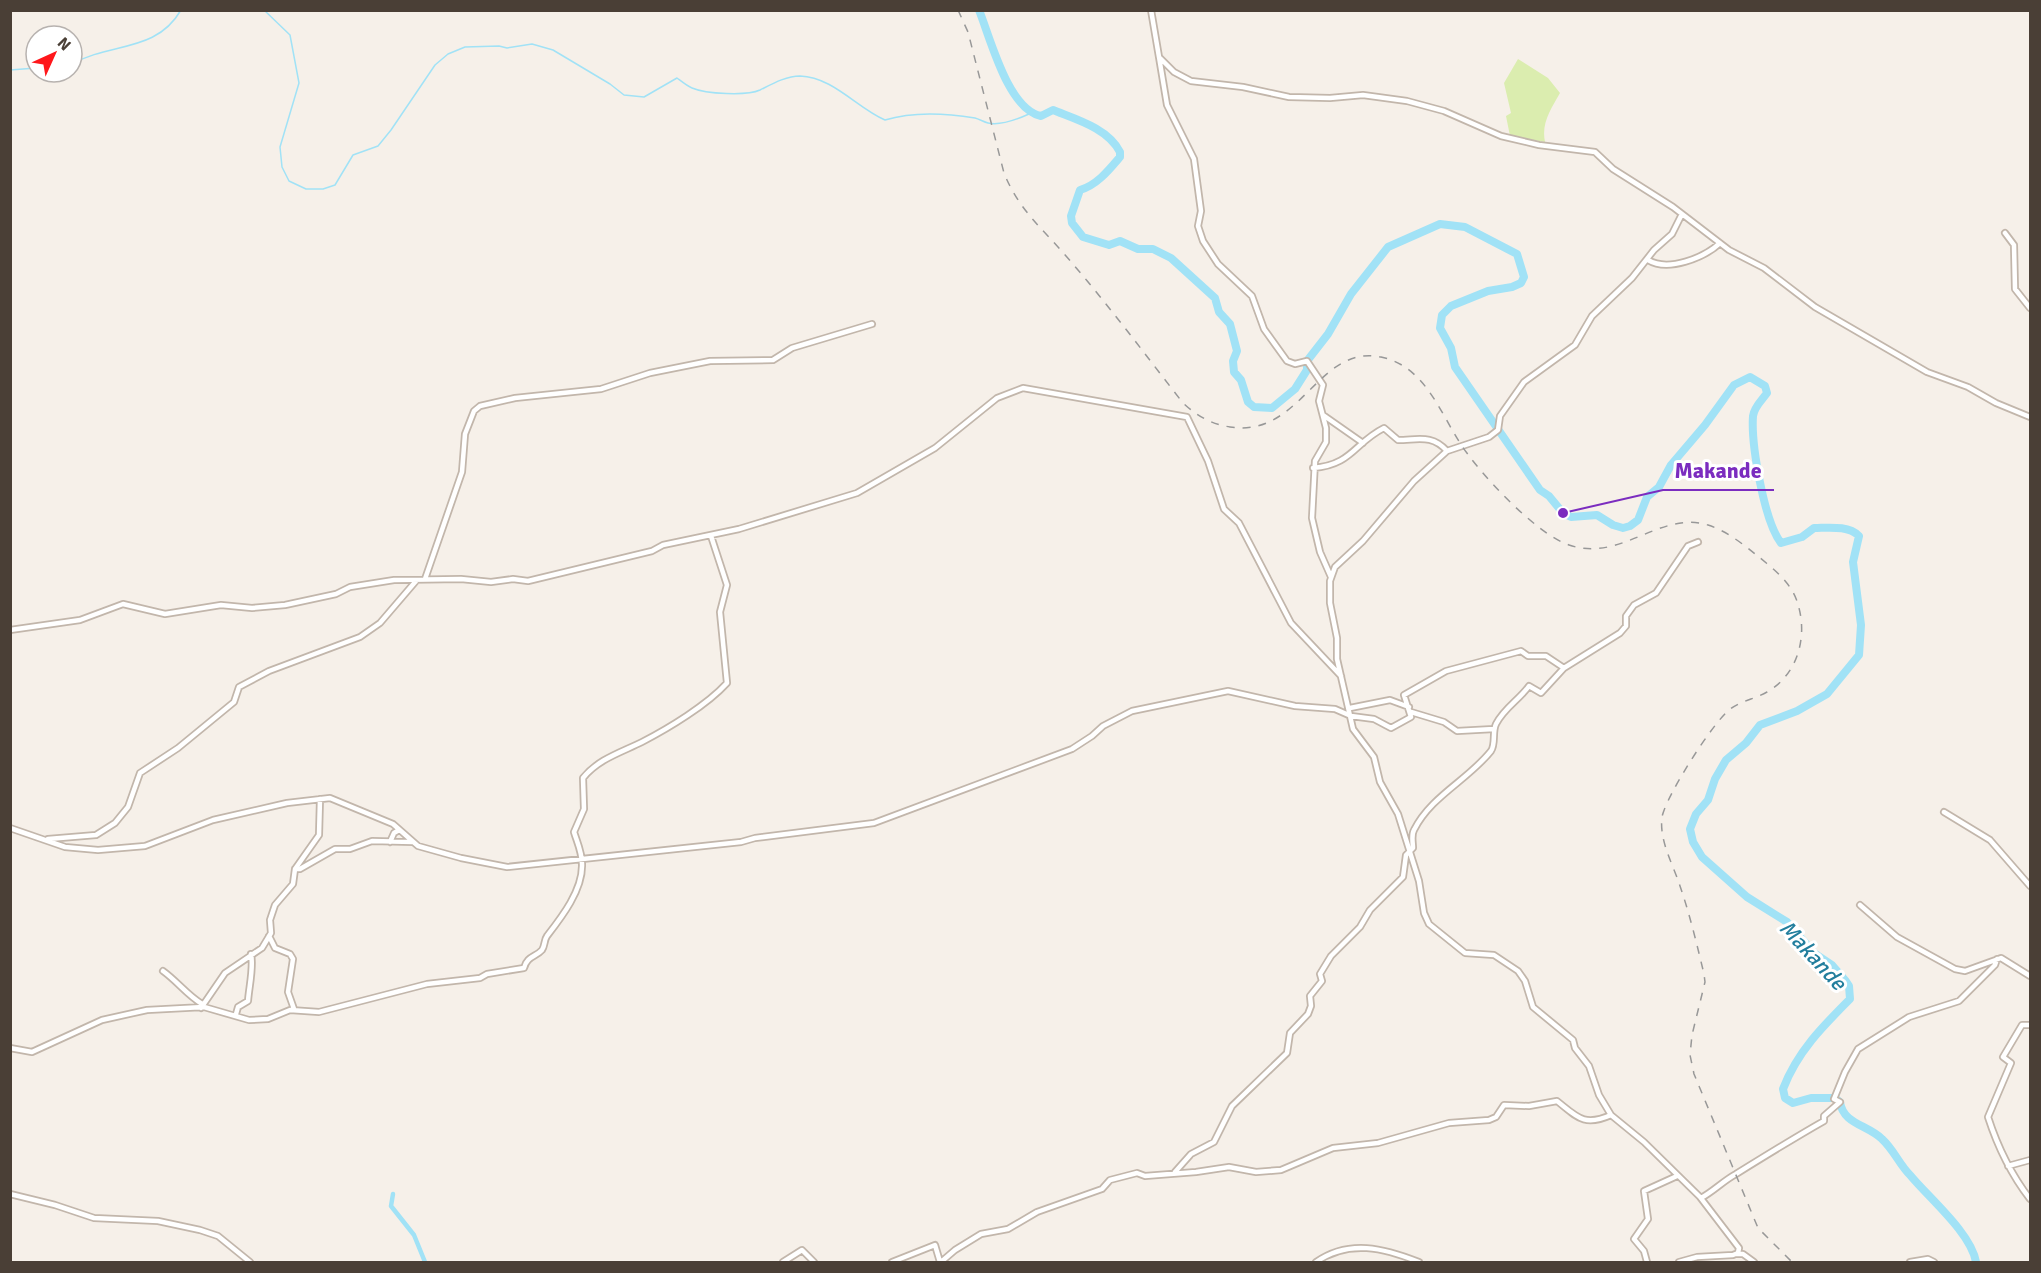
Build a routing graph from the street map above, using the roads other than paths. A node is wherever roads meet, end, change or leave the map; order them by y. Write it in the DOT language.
graph roads {
  1 [pos="1151,10"];
  2 [pos="1159,57"];
  3 [pos="1682,214"];
  4 [pos="2005,233"];
  5 [pos="1720,243"];
  6 [pos="1648,260"];
  7 [pos="2031,308"];
  8 [pos="872,324"];
  9 [pos="1323,415"];
  10 [pos="2031,417"];
  11 [pos="1363,442"];
  12 [pos="1447,451"];
  13 [pos="1313,468"];
  14 [pos="711,536"];
  15 [pos="1698,542"];
  16 [pos="1331,577"];
  17 [pos="425,579"];
  18 [pos="416,581"];
  19 [pos="10,630"];
  20 [pos="1564,668"];
  21 [pos="1341,676"];
  22 [pos="1350,708"];
  23 [pos="1410,710"];
  24 [pos="1351,716"];
  25 [pos="1494,729"];
  26 [pos="320,799"];
  27 [pos="1944,812"];
  28 [pos="10,828"];
  29 [pos="399,830"];
  30 [pos="45,840"];
  31 [pos="390,842"];
  32 [pos="414,842"];
  33 [pos="1409,852"];
  34 [pos="582,861"];
  35 [pos="295,869"];
  36 [pos="2031,886"];
  37 [pos="1860,905"];
  38 [pos="268,936"];
  39 [pos="251,954"];
  40 [pos="1997,958"];
  41 [pos="163,971"];
  42 [pos="2031,976"];
  43 [pos="202,1006"];
  44 [pos="294,1009"];
  45 [pos="236,1014"];
  46 [pos="2031,1025"];
  47 [pos="10,1048"];
  48 [pos="1611,1115"];
  49 [pos="2031,1160"];
  50 [pos="2008,1166"];
  51 [pos="1174,1172"];
  52 [pos="1677,1176"];
  53 [pos="10,1194"];
  54 [pos="1701,1198"];
  55 [pos="2031,1199"];
  56 [pos="1738,1246"];
  57 [pos="1736,1254"];
  58 [pos="1743,1254"];
  59 [pos="250,1263"];
  60 [pos="783,1263"];
  61 [pos="814,1263"];
  62 [pos="892,1263"];
  63 [pos="940,1263"];
  64 [pos="1316,1263"];
  65 [pos="1419,1263"];
  66 [pos="1647,1263"];
  67 [pos="1679,1263"];
  68 [pos="1755,1263"];
  69 [pos="1910,1263"];
  70 [pos="1934,1263"];
  1 -- 2 [label="street"];
  2 -- 3 [label="street"];
  2 -- 9 [label="street"];
  3 -- 5 [label="street"];
  3 -- 6 [label="street"];
  4 -- 7 [label="street"];
  5 -- 6 [label="street"];
  5 -- 10 [label="street"];
  6 -- 12 [label="street"];
  8 -- 17 [label="street"];
  9 -- 11 [label="street"];
  9 -- 13 [label="street"];
  11 -- 12 [label="street"];
  11 -- 13 [label="street"];
  12 -- 16 [label="street"];
  13 -- 16 [label="street"];
  14 -- 17 [label="street"];
  14 -- 21 [label="street"];
  14 -- 34 [label="street"];
  15 -- 20 [label="street"];
  16 -- 21 [label="street"];
  17 -- 18 [label="street"];
  18 -- 19 [label="street"];
  18 -- 30 [label="street"];
  20 -- 23 [label="street"];
  20 -- 25 [label="street"];
  21 -- 22 [label="street"];
  22 -- 23 [label="street"];
  22 -- 24 [label="street"];
  23 -- 24 [label="street"];
  23 -- 25 [label="street"];
  24 -- 33 [label="street"];
  24 -- 34 [label="street"];
  25 -- 33 [label="street"];
  26 -- 29 [label="street"];
  26 -- 30 [label="street"];
  26 -- 35 [label="street"];
  27 -- 36 [label="street"];
  28 -- 30 [label="street"];
  29 -- 31 [label="street"];
  29 -- 32 [label="street"];
  31 -- 32 [label="street"];
  31 -- 35 [label="street"];
  32 -- 34 [label="street"];
  33 -- 48 [label="street"];
  33 -- 51 [label="street"];
  34 -- 44 [label="street"];
  35 -- 38 [label="street"];
  37 -- 40 [label="street"];
  38 -- 39 [label="street"];
  38 -- 44 [label="street"];
  39 -- 43 [label="street"];
  39 -- 45 [label="street"];
  40 -- 42 [label="street"];
  40 -- 54 [label="street"];
  41 -- 43 [label="street"];
  43 -- 45 [label="street"];
  43 -- 47 [label="street"];
  44 -- 45 [label="street"];
  46 -- 50 [label="street"];
  48 -- 51 [label="street"];
  48 -- 52 [label="street"];
  49 -- 50 [label="street"];
  50 -- 55 [label="street"];
  51 -- 63 [label="street"];
  52 -- 54 [label="street"];
  52 -- 66 [label="street"];
  53 -- 59 [label="street"];
  54 -- 56 [label="street"];
  56 -- 57 [label="street"];
  56 -- 58 [label="street"];
  57 -- 58 [label="street"];
  57 -- 67 [label="street"];
  58 -- 68 [label="street"];
  60 -- 61 [label="street"];
  62 -- 63 [label="street"];
  64 -- 65 [label="street"];
  69 -- 70 [label="street"];
}
